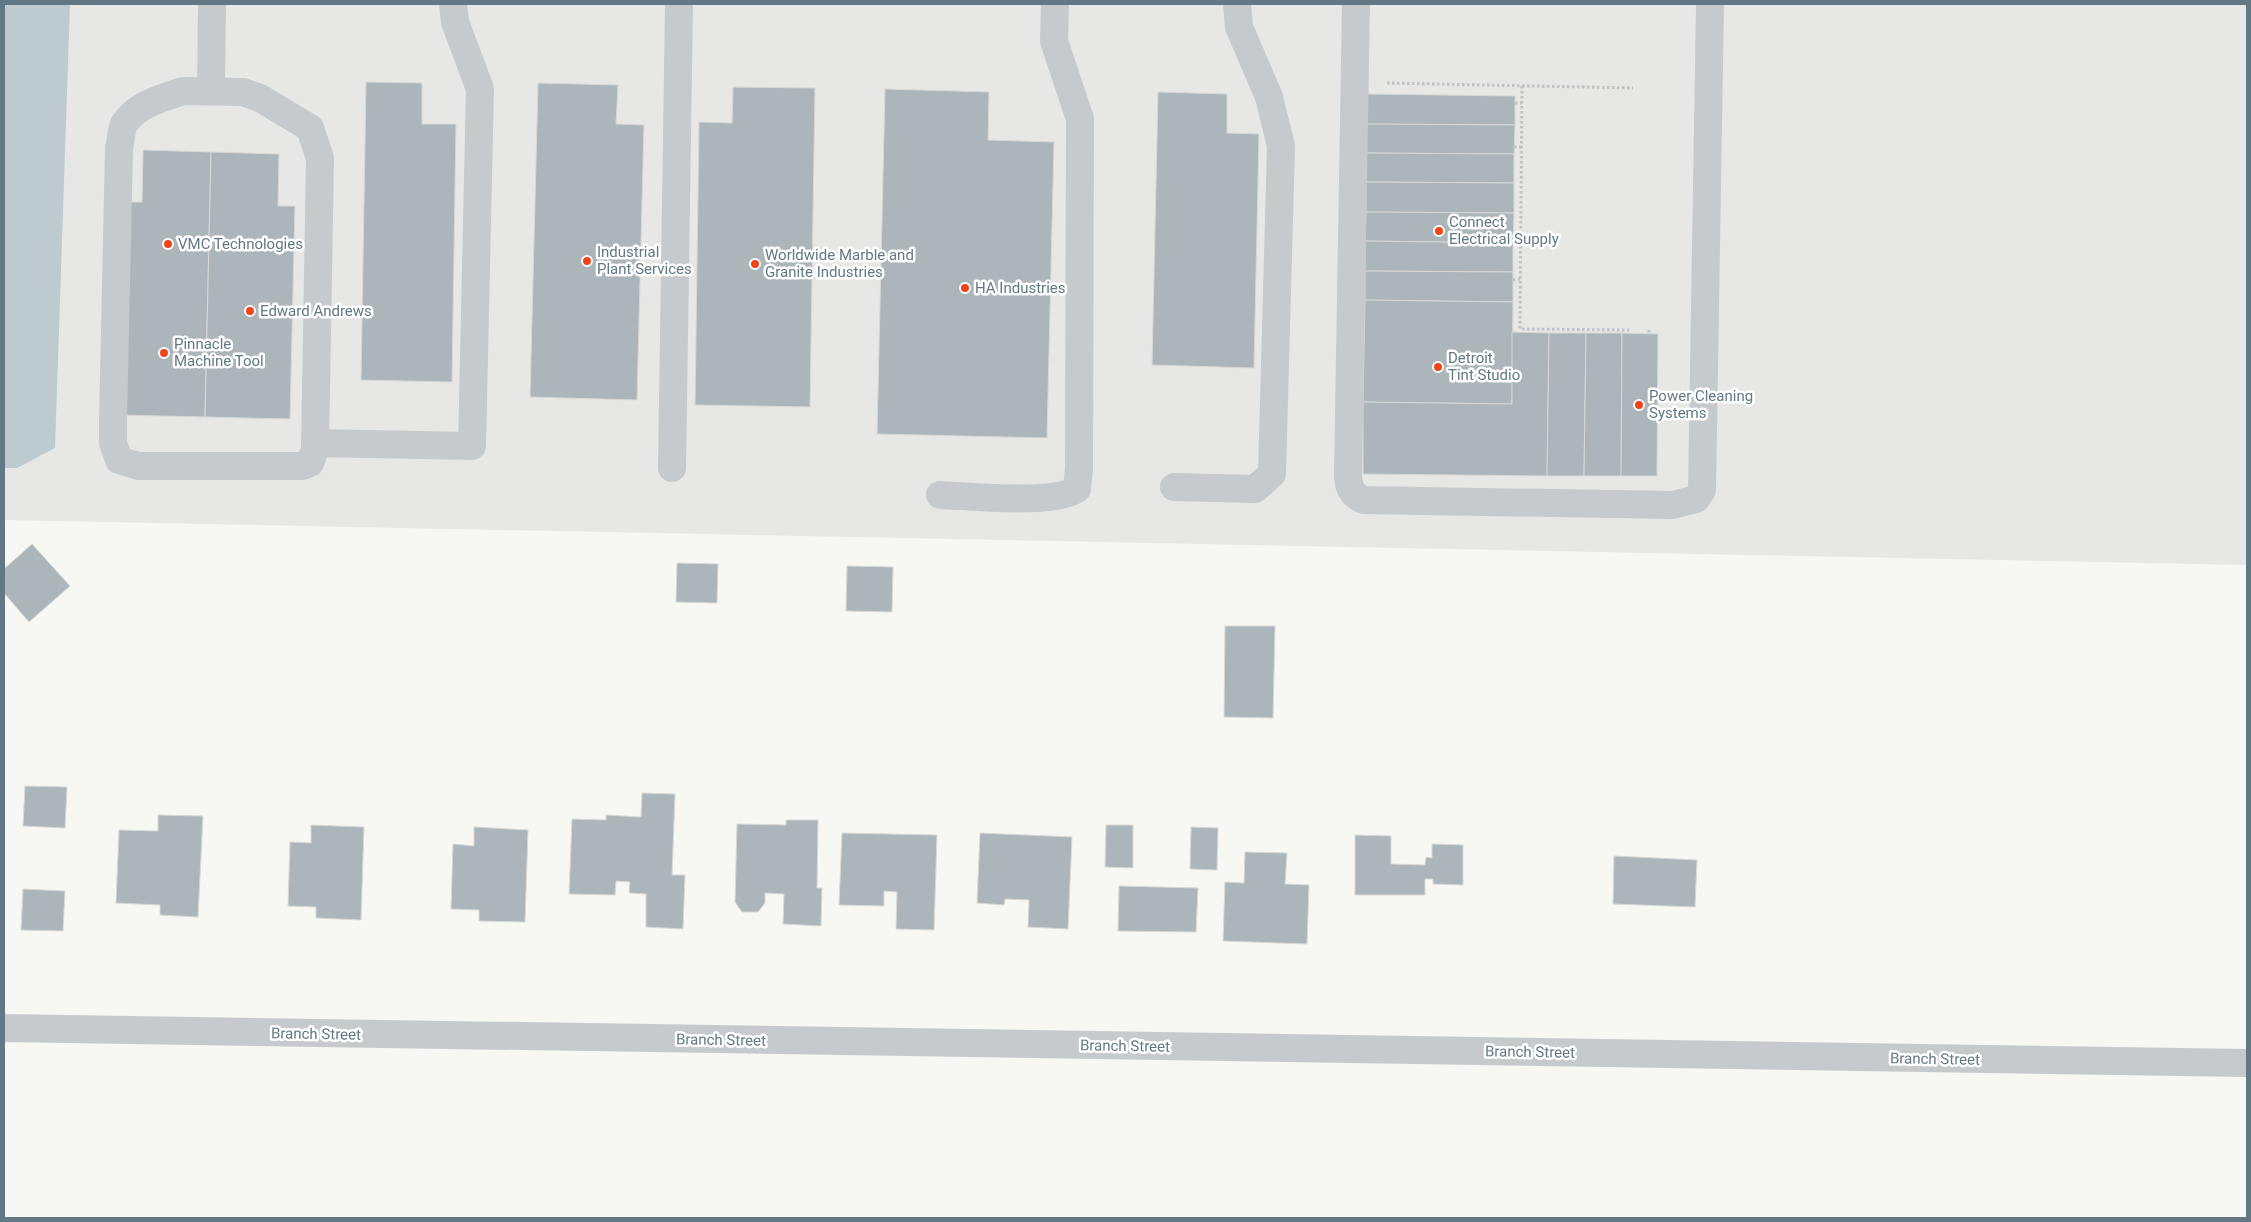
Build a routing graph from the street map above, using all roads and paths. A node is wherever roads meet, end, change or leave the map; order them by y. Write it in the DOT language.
graph roads {
  1 [pos="212,4"];
  2 [pos="453,4"];
  3 [pos="679,4"];
  4 [pos="1055,4"];
  5 [pos="1237,4"];
  6 [pos="1356,4"];
  7 [pos="1710,4"];
  8 [pos="1381,83"];
  9 [pos="1522,86"];
  10 [pos="1633,88"];
  11 [pos="211,91"];
  12 [pos="1515,103"];
  13 [pos="1522,103"];
  14 [pos="1514,147"];
  15 [pos="1522,147"];
  16 [pos="1514,162"];
  17 [pos="1521,162"];
  18 [pos="1514,206"];
  19 [pos="1521,206"];
  20 [pos="1514,221"];
  21 [pos="1521,221"];
  22 [pos="1513,265"];
  23 [pos="1520,265"];
  24 [pos="1513,280"];
  25 [pos="1520,280"];
  26 [pos="1513,325"];
  27 [pos="1521,328"];
  28 [pos="1629,330"];
  29 [pos="316,442"];
  30 [pos="672,468"];
  31 [pos="1174,488"];
  32 [pos="940,495"];
  33 [pos="4,1028"];
  34 [pos="2247,1063"];
  1 -- 11 [label="street"];
  2 -- 29 [label="street"];
  3 -- 30 [label="street"];
  4 -- 32 [label="street"];
  5 -- 31 [label="street"];
  6 -- 7 [label="street"];
  8 -- 9 [label="path"];
  9 -- 10 [label="path"];
  9 -- 13 [label="path"];
  11 -- 29 [label="street"];
  11 -- 29 [label="street"];
  12 -- 13 [label="path"];
  13 -- 15 [label="path"];
  14 -- 15 [label="path"];
  15 -- 17 [label="path"];
  16 -- 17 [label="path"];
  17 -- 19 [label="path"];
  18 -- 19 [label="path"];
  19 -- 21 [label="path"];
  20 -- 21 [label="path"];
  21 -- 23 [label="path"];
  22 -- 23 [label="path"];
  23 -- 25 [label="path"];
  24 -- 25 [label="path"];
  25 -- 27 [label="path"];
  26 -- 27 [label="path"];
  27 -- 28 [label="path"];
  33 -- 34 [label="street, Branch Street"];
}
